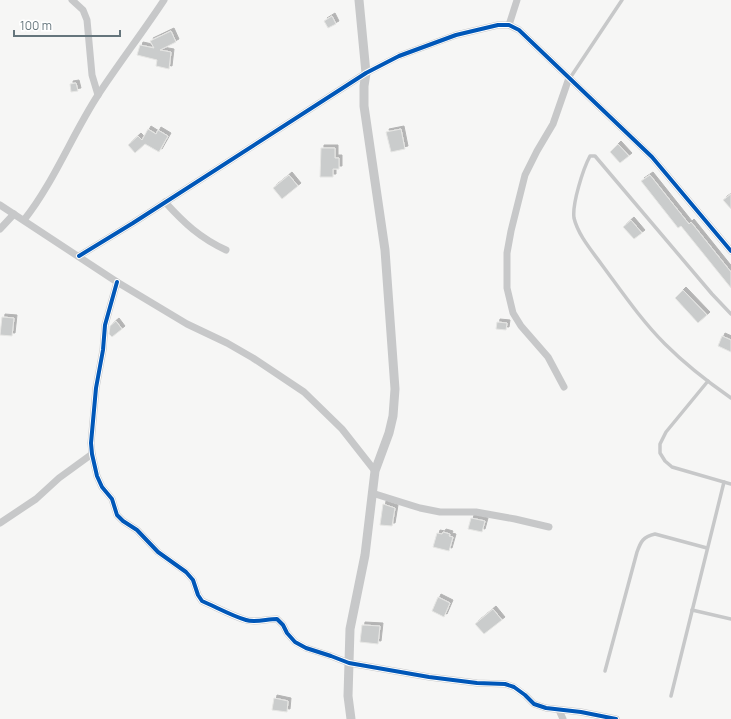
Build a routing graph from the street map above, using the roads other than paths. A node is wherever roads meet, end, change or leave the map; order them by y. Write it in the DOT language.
graph roads {
  1 [pos="72,0"];
  2 [pos="164,0"];
  3 [pos="359,0"];
  4 [pos="517,0"];
  5 [pos="622,0"];
  6 [pos="509,25"];
  7 [pos="366,73"];
  8 [pos="570,78"];
  9 [pos="98,95"];
  10 [pos="165,202"];
  11 [pos="0,205"];
  12 [pos="14,214"];
  13 [pos="24,220"];
  14 [pos="0,229"];
  15 [pos="226,250"];
  16 [pos="731,250"];
  17 [pos="78,256"];
  18 [pos="117,282"];
  19 [pos="731,314"];
  20 [pos="708,382"];
  21 [pos="564,386"];
  22 [pos="731,398"];
  23 [pos="92,454"];
  24 [pos="375,471"];
  25 [pos="724,482"];
  26 [pos="731,484"];
  27 [pos="372,493"];
  28 [pos="0,523"];
  29 [pos="549,527"];
  30 [pos="708,548"];
  31 [pos="692,610"];
  32 [pos="731,619"];
  33 [pos="349,663"];
  34 [pos="605,671"];
  35 [pos="671,696"];
  36 [pos="559,710"];
  37 [pos="351,719"];
  38 [pos="563,719"];
  39 [pos="616,719"];
  1 -- 9 [label="street"];
  2 -- 9 [label="street"];
  3 -- 7 [label="street"];
  4 -- 6 [label="street"];
  5 -- 8 [label="lane"];
  6 -- 7 [label="street"];
  6 -- 8 [label="street"];
  7 -- 10 [label="street"];
  7 -- 24 [label="street"];
  8 -- 16 [label="street"];
  8 -- 21 [label="street"];
  9 -- 13 [label="street"];
  10 -- 15 [label="street"];
  10 -- 17 [label="street"];
  11 -- 12 [label="street"];
  12 -- 13 [label="street"];
  12 -- 14 [label="street"];
  13 -- 17 [label="street"];
  17 -- 18 [label="street"];
  18 -- 23 [label="street"];
  18 -- 24 [label="street"];
  19 -- 20 [label="lane"];
  20 -- 22 [label="lane"];
  20 -- 25 [label="lane"];
  23 -- 28 [label="street"];
  23 -- 33 [label="street"];
  24 -- 27 [label="street"];
  25 -- 26 [label="lane"];
  25 -- 30 [label="lane"];
  27 -- 29 [label="street"];
  27 -- 33 [label="street"];
  30 -- 31 [label="lane"];
  30 -- 34 [label="lane"];
  31 -- 32 [label="lane"];
  31 -- 35 [label="lane"];
  33 -- 36 [label="street"];
  33 -- 37 [label="street"];
  36 -- 38 [label="street"];
  36 -- 39 [label="street"];
}
